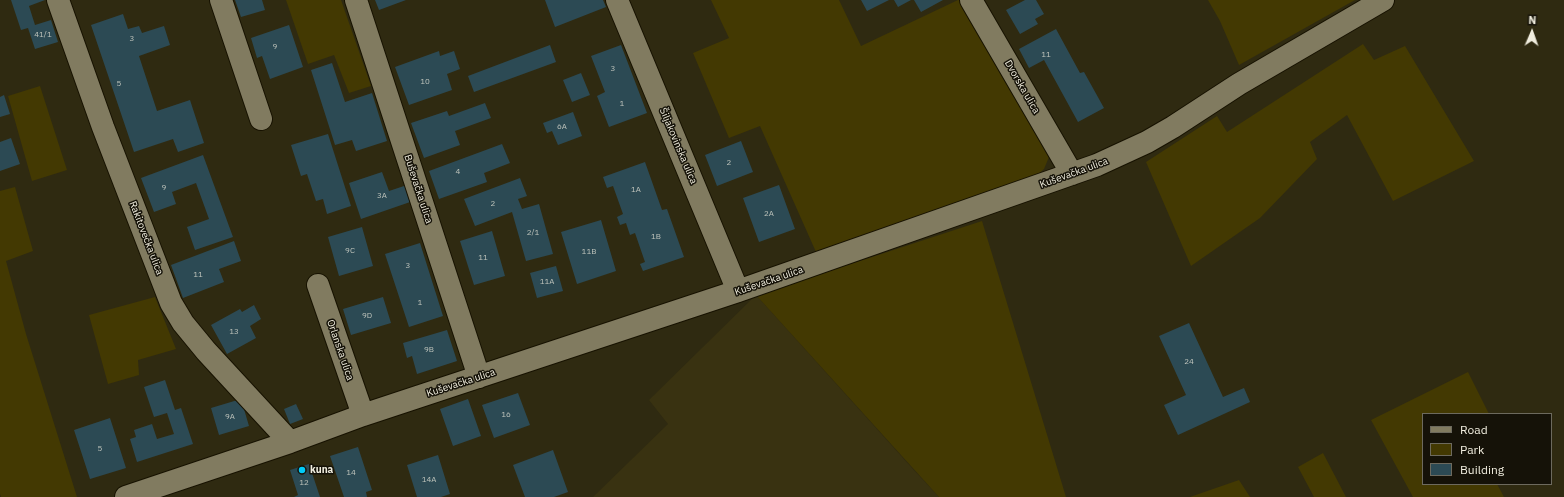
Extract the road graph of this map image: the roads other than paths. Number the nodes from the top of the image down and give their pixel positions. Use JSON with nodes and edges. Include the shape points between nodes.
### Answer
{"nodes":[{"id":1,"x":58,"y":0,"type":"edge"},
{"id":2,"x":221,"y":0,"type":"edge"},
{"id":3,"x":356,"y":0,"type":"edge"},
{"id":4,"x":617,"y":0,"type":"edge"},
{"id":5,"x":971,"y":0,"type":"edge"},
{"id":6,"x":1383,"y":0,"type":"edge"},
{"id":7,"x":261,"y":119,"type":"dead end"},
{"id":8,"x":1072,"y":174,"type":"junction"},
{"id":9,"x":318,"y":285,"type":"dead end"},
{"id":10,"x":738,"y":291,"type":"junction"},
{"id":11,"x":479,"y":377,"type":"junction"},
{"id":12,"x":363,"y":415,"type":"junction"},
{"id":13,"x":290,"y":442,"type":"junction"},
{"id":14,"x":126,"y":497,"type":"edge"}],
"edges":[{"from":1,"to":13,"type":"street","name":"Rakitovečka ulica","via":[[103,127],[171,303],[183,323],[206,351]]},
{"from":2,"to":7,"type":"street"},
{"from":3,"to":11,"type":"street","name":"Buševačka ulica"},
{"from":4,"to":10,"type":"street","name":"Šiljakovinska ulica"},
{"from":5,"to":8,"type":"street","name":"Dvorska ulica"},
{"from":6,"to":8,"type":"street","name":"Kuševačka ulica","via":[[1239,84],[1147,142],[1103,163]]},
{"from":8,"to":10,"type":"street","name":"Kuševačka ulica"},
{"from":9,"to":12,"type":"street","name":"Orlanska ulica"},
{"from":10,"to":11,"type":"street","name":"Kuševačka ulica"},
{"from":11,"to":12,"type":"street","name":"Kuševačka ulica"},
{"from":12,"to":13,"type":"street","name":"Kuševačka ulica"},
{"from":13,"to":14,"type":"street","name":"Kuševačka ulica"}]}
